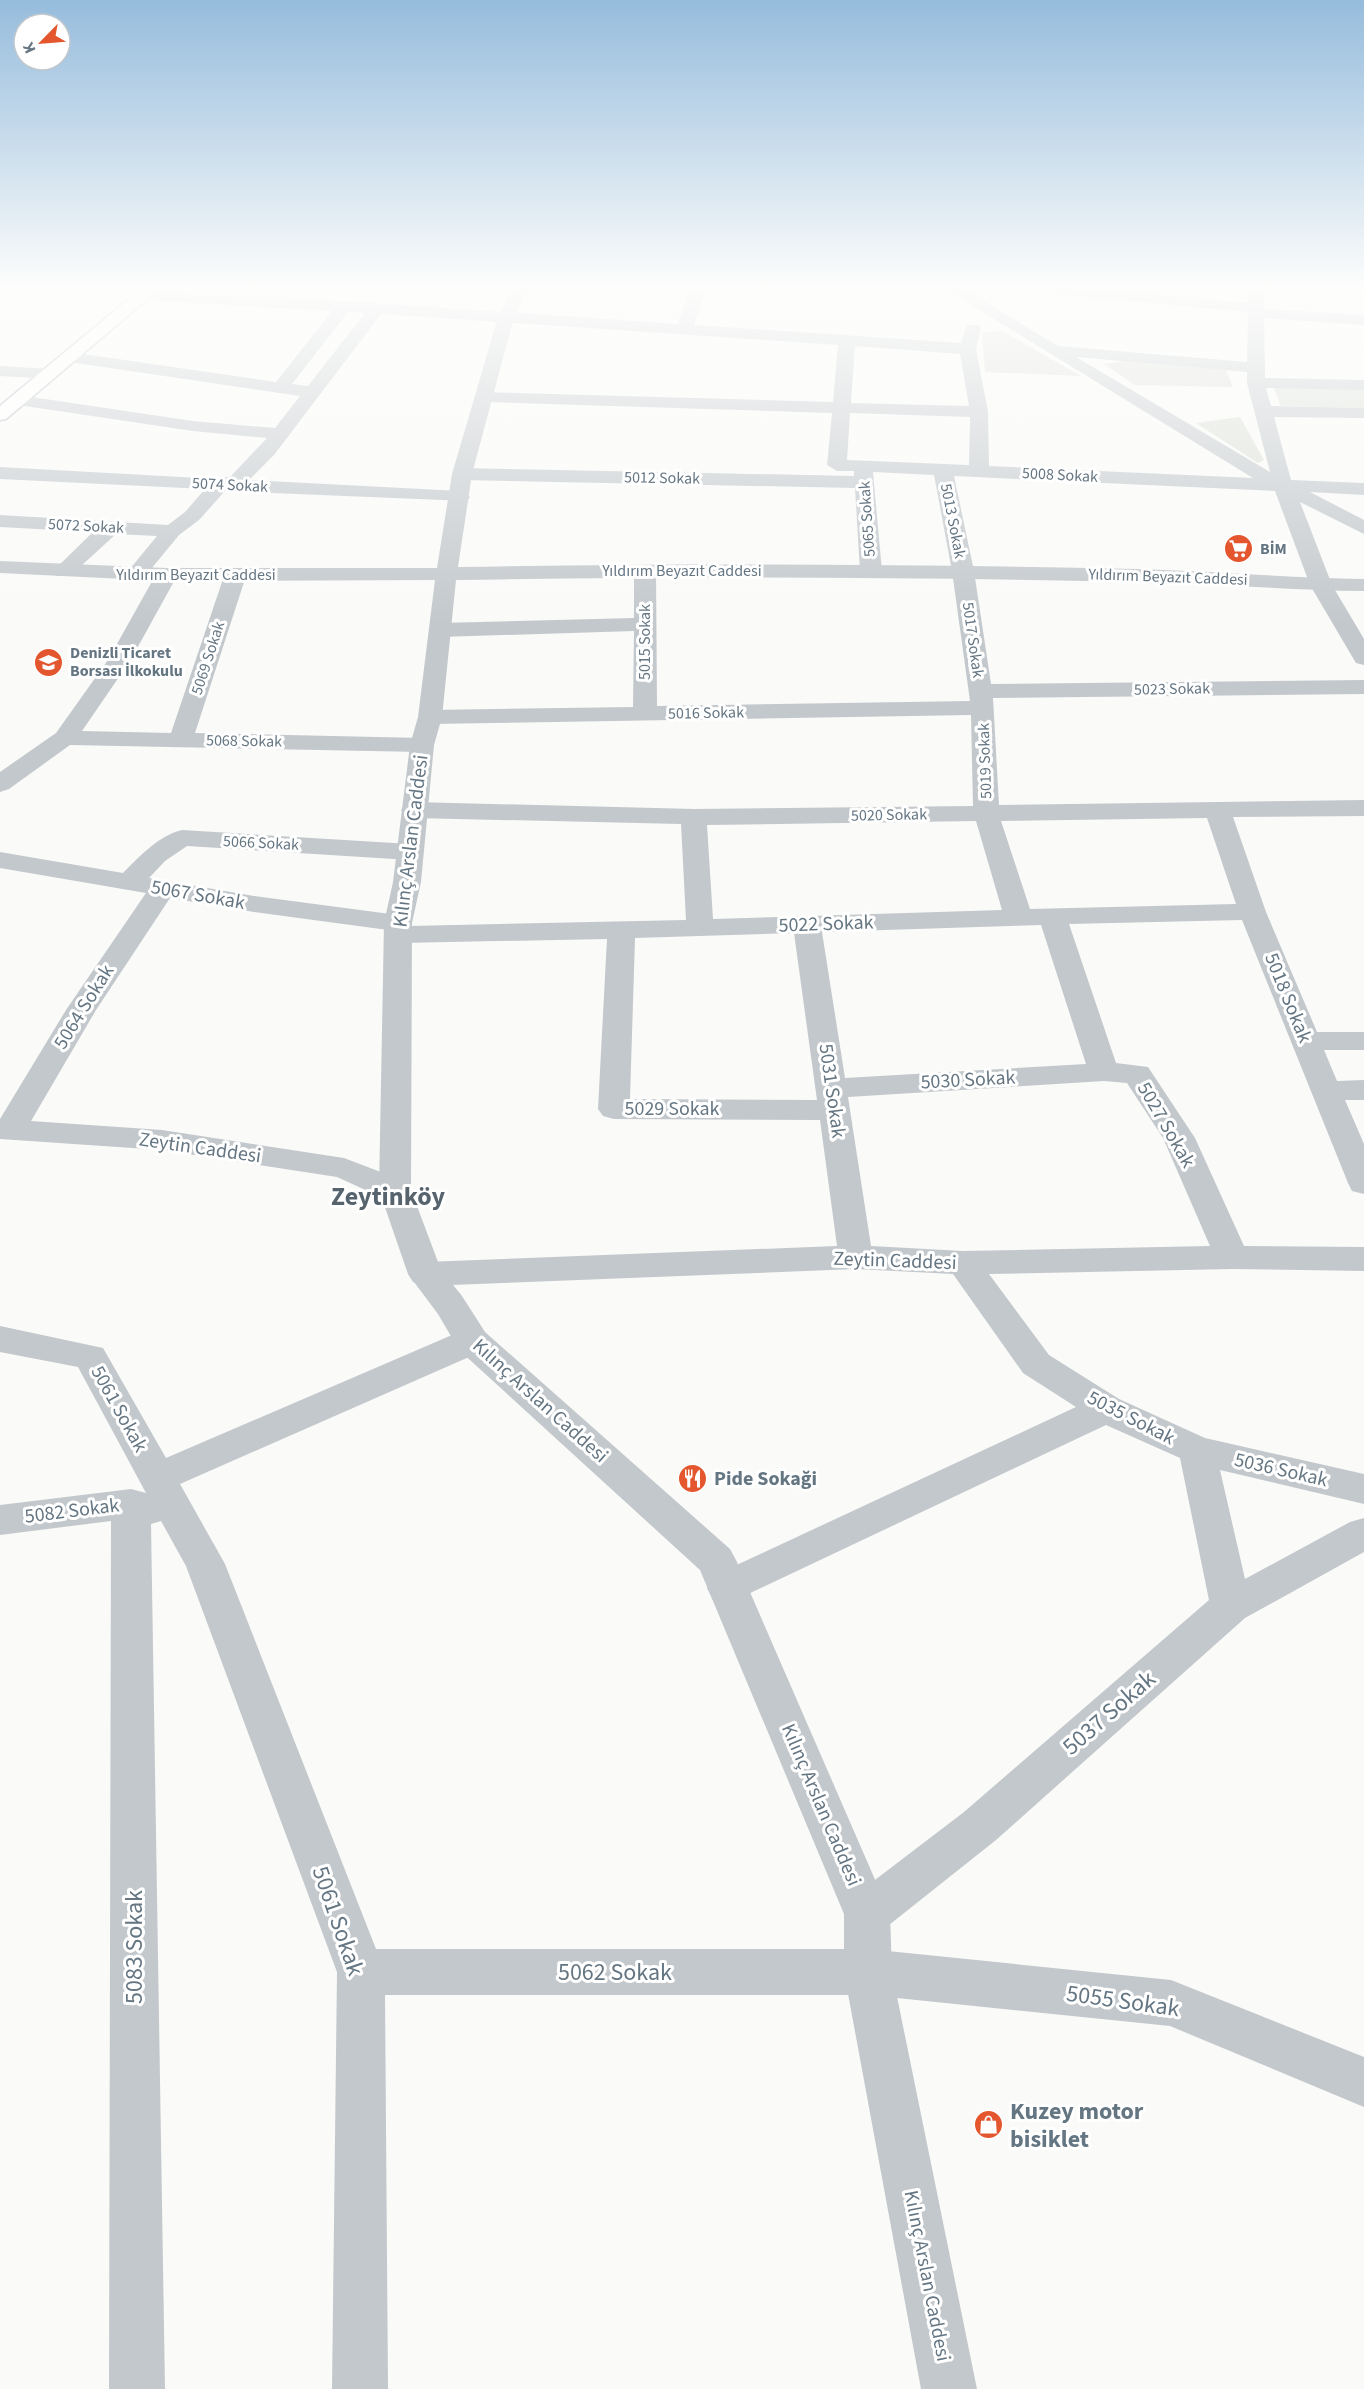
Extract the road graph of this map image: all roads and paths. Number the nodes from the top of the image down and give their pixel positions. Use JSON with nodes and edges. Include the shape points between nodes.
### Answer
{"nodes":[{"id":1,"x":18,"y":400,"type":"edge"},
{"id":2,"x":21,"y":400,"type":"edge"},
{"id":3,"x":306,"y":400,"type":"edge"},
{"id":4,"x":483,"y":400,"type":"edge"},
{"id":5,"x":609,"y":400,"type":"edge"},
{"id":6,"x":843,"y":400,"type":"edge"},
{"id":7,"x":977,"y":400,"type":"edge"},
{"id":8,"x":1135,"y":400,"type":"edge"},
{"id":9,"x":1261,"y":400,"type":"edge"},
{"id":10,"x":842,"y":407,"type":"junction"},
{"id":11,"x":1263,"y":411,"type":"junction"},
{"id":12,"x":979,"y":412,"type":"junction"},
{"id":13,"x":1364,"y":413,"type":"edge"},
{"id":14,"x":0,"y":415,"type":"edge"},
{"id":15,"x":280,"y":434,"type":"junction"},
{"id":16,"x":943,"y":471,"type":"junction"},
{"id":17,"x":979,"y":471,"type":"junction"},
{"id":18,"x":0,"y":473,"type":"edge"},
{"id":19,"x":863,"y":474,"type":"junction"},
{"id":20,"x":220,"y":484,"type":"junction"},
{"id":21,"x":1283,"y":485,"type":"junction"},
{"id":22,"x":461,"y":486,"type":"junction"},
{"id":23,"x":1364,"y":489,"type":"edge"},
{"id":24,"x":0,"y":521,"type":"edge"},
{"id":25,"x":110,"y":528,"type":"junction"},
{"id":26,"x":1364,"y":528,"type":"edge"},
{"id":27,"x":172,"y":531,"type":"junction"},
{"id":28,"x":0,"y":567,"type":"edge"},
{"id":29,"x":645,"y":571,"type":"junction"},
{"id":30,"x":871,"y":571,"type":"junction"},
{"id":31,"x":963,"y":571,"type":"junction"},
{"id":32,"x":63,"y":572,"type":"junction"},
{"id":33,"x":446,"y":573,"type":"junction"},
{"id":34,"x":135,"y":576,"type":"junction"},
{"id":35,"x":166,"y":576,"type":"junction"},
{"id":36,"x":235,"y":576,"type":"junction"},
{"id":37,"x":1321,"y":585,"type":"junction"},
{"id":38,"x":1364,"y":585,"type":"edge"},
{"id":39,"x":645,"y":624,"type":"junction"},
{"id":40,"x":440,"y":630,"type":"junction"},
{"id":41,"x":1364,"y":658,"type":"edge"},
{"id":42,"x":1364,"y":687,"type":"edge"},
{"id":43,"x":982,"y":699,"type":"junction"},
{"id":44,"x":645,"y":714,"type":"junction"},
{"id":45,"x":426,"y":731,"type":"junction"},
{"id":46,"x":65,"y":738,"type":"junction"},
{"id":47,"x":181,"y":740,"type":"junction"},
{"id":48,"x":0,"y":784,"type":"edge"},
{"id":49,"x":1364,"y":808,"type":"edge"},
{"id":50,"x":414,"y":810,"type":"junction"},
{"id":51,"x":1218,"y":811,"type":"junction"},
{"id":52,"x":986,"y":813,"type":"junction"},
{"id":53,"x":694,"y":817,"type":"junction"},
{"id":54,"x":410,"y":852,"type":"junction"},
{"id":55,"x":0,"y":860,"type":"edge"},
{"id":56,"x":130,"y":882,"type":"junction"},
{"id":57,"x":163,"y":888,"type":"junction"},
{"id":58,"x":1252,"y":912,"type":"junction"},
{"id":59,"x":1052,"y":915,"type":"junction"},
{"id":60,"x":1018,"y":916,"type":"junction"},
{"id":61,"x":807,"y":925,"type":"junction"},
{"id":62,"x":398,"y":929,"type":"junction"},
{"id":63,"x":700,"y":929,"type":"junction"},
{"id":64,"x":621,"y":933,"type":"junction"},
{"id":65,"x":1305,"y":1041,"type":"junction"},
{"id":66,"x":1364,"y":1041,"type":"edge"},
{"id":67,"x":1104,"y":1072,"type":"junction"},
{"id":68,"x":1364,"y":1090,"type":"edge"},
{"id":69,"x":1325,"y":1091,"type":"junction"},
{"id":70,"x":833,"y":1099,"type":"junction"},
{"id":71,"x":5,"y":1129,"type":"edge"},
{"id":72,"x":1364,"y":1183,"type":"edge"},
{"id":73,"x":395,"y":1190,"type":"junction"},
{"id":74,"x":856,"y":1257,"type":"junction"},
{"id":75,"x":1232,"y":1257,"type":"junction"},
{"id":76,"x":1364,"y":1259,"type":"edge"},
{"id":77,"x":963,"y":1263,"type":"junction"},
{"id":78,"x":425,"y":1274,"type":"junction"},
{"id":79,"x":0,"y":1339,"type":"edge"},
{"id":80,"x":472,"y":1341,"type":"junction"},
{"id":81,"x":1106,"y":1409,"type":"junction"},
{"id":82,"x":1197,"y":1450,"type":"junction"},
{"id":83,"x":1364,"y":1489,"type":"edge"},
{"id":84,"x":156,"y":1499,"type":"junction"},
{"id":85,"x":0,"y":1520,"type":"edge"},
{"id":86,"x":1364,"y":1533,"type":"edge"},
{"id":87,"x":728,"y":1588,"type":"junction"},
{"id":88,"x":1231,"y":1606,"type":"junction"},
{"id":89,"x":867,"y":1914,"type":"junction"},
{"id":90,"x":361,"y":1972,"type":"junction"},
{"id":91,"x":868,"y":1972,"type":"junction"},
{"id":92,"x":1364,"y":2082,"type":"edge"},
{"id":93,"x":137,"y":2389,"type":"edge"},
{"id":94,"x":360,"y":2389,"type":"edge"},
{"id":95,"x":949,"y":2389,"type":"edge"}],
"edges":[{"from":1,"to":14,"type":"main road"},
{"from":2,"to":15,"type":"street","via":[[193,426]]},
{"from":3,"to":15,"type":"street"},
{"from":4,"to":22,"type":"street","name":"Kılınç Arslan Caddesi"},
{"from":5,"to":10,"type":"street"},
{"from":6,"to":10,"type":"street"},
{"from":7,"to":12,"type":"street"},
{"from":8,"to":21,"type":"street","via":[[1242,465]]},
{"from":9,"to":11,"type":"street"},
{"from":10,"to":12,"type":"street"},
{"from":10,"to":19,"type":"street","name":"5008 Sokak","via":[[837,465]]},
{"from":11,"to":13,"type":"street"},
{"from":11,"to":21,"type":"street"},
{"from":12,"to":17,"type":"street"},
{"from":15,"to":20,"type":"street","via":[[238,480]]},
{"from":16,"to":17,"type":"street","name":"5008 Sokak"},
{"from":16,"to":19,"type":"street","name":"5008 Sokak"},
{"from":16,"to":31,"type":"street","name":"5013 Sokak"},
{"from":17,"to":21,"type":"street","name":"5008 Sokak"},
{"from":18,"to":20,"type":"street","name":"5074 Sokak"},
{"from":19,"to":22,"type":"street","name":"5012 Sokak"},
{"from":19,"to":30,"type":"street","name":"5065 Sokak"},
{"from":20,"to":22,"type":"street","name":"5074 Sokak"},
{"from":20,"to":27,"type":"street","via":[[192,516]]},
{"from":21,"to":23,"type":"street","name":"5008 Sokak"},
{"from":21,"to":26,"type":"street"},
{"from":21,"to":37,"type":"street"},
{"from":22,"to":33,"type":"street","name":"Kılınç Arslan Caddesi"},
{"from":24,"to":25,"type":"street","name":"5072 Sokak"},
{"from":25,"to":27,"type":"street","name":"5072 Sokak"},
{"from":25,"to":32,"type":"street"},
{"from":27,"to":34,"type":"street"},
{"from":28,"to":32,"type":"street","name":"Yıldırım Beyazıt Caddesi"},
{"from":29,"to":30,"type":"street","name":"Yıldırım Beyazıt Caddesi"},
{"from":29,"to":33,"type":"street","name":"Yıldırım Beyazıt Caddesi"},
{"from":29,"to":39,"type":"street","name":"5015 Sokak"},
{"from":30,"to":31,"type":"street","name":"Yıldırım Beyazıt Caddesi"},
{"from":31,"to":37,"type":"street","name":"Yıldırım Beyazıt Caddesi","via":[[1239,578]]},
{"from":31,"to":43,"type":"street","name":"5017 Sokak"},
{"from":32,"to":34,"type":"street","name":"Yıldırım Beyazıt Caddesi"},
{"from":33,"to":36,"type":"street","name":"Yıldırım Beyazıt Caddesi"},
{"from":33,"to":40,"type":"street","name":"Kılınç Arslan Caddesi"},
{"from":34,"to":35,"type":"street","name":"Yıldırım Beyazıt Caddesi"},
{"from":35,"to":36,"type":"street","name":"Yıldırım Beyazıt Caddesi"},
{"from":35,"to":46,"type":"street","via":[[119,661]]},
{"from":36,"to":47,"type":"street","name":"5069 Sokak"},
{"from":37,"to":38,"type":"street","name":"Yıldırım Beyazıt Caddesi"},
{"from":37,"to":41,"type":"street"},
{"from":39,"to":40,"type":"street"},
{"from":39,"to":44,"type":"street","name":"5015 Sokak"},
{"from":40,"to":45,"type":"street","name":"Kılınç Arslan Caddesi"},
{"from":42,"to":43,"type":"street","name":"5023 Sokak"},
{"from":43,"to":44,"type":"street","name":"5016 Sokak"},
{"from":43,"to":52,"type":"street","name":"5019 Sokak"},
{"from":44,"to":45,"type":"street","name":"5016 Sokak"},
{"from":45,"to":47,"type":"street","name":"5068 Sokak"},
{"from":45,"to":50,"type":"street","name":"Kılınç Arslan Caddesi"},
{"from":46,"to":47,"type":"street","name":"5068 Sokak"},
{"from":46,"to":48,"type":"street"},
{"from":49,"to":51,"type":"street","name":"5020 Sokak"},
{"from":50,"to":53,"type":"street","name":"5020 Sokak"},
{"from":50,"to":54,"type":"street","name":"Kılınç Arslan Caddesi"},
{"from":51,"to":52,"type":"street","name":"5020 Sokak"},
{"from":51,"to":58,"type":"street","name":"5018 Sokak"},
{"from":52,"to":53,"type":"street","name":"5020 Sokak"},
{"from":52,"to":60,"type":"street","name":"5019 Sokak"},
{"from":53,"to":63,"type":"street"},
{"from":54,"to":56,"type":"street","name":"5066 Sokak","via":[[182,838],[156,855]]},
{"from":54,"to":62,"type":"street","name":"Kılınç Arslan Caddesi"},
{"from":55,"to":56,"type":"street","name":"5067 Sokak"},
{"from":56,"to":57,"type":"street","name":"5067 Sokak"},
{"from":57,"to":62,"type":"street","name":"5067 Sokak"},
{"from":57,"to":71,"type":"street","name":"5064 Sokak"},
{"from":58,"to":59,"type":"street","name":"5022 Sokak"},
{"from":58,"to":65,"type":"street","name":"5018 Sokak"},
{"from":59,"to":60,"type":"street","name":"5022 Sokak"},
{"from":59,"to":67,"type":"street"},
{"from":60,"to":61,"type":"street","name":"5022 Sokak"},
{"from":61,"to":63,"type":"street","name":"5022 Sokak"},
{"from":61,"to":70,"type":"street","name":"5031 Sokak"},
{"from":62,"to":64,"type":"street","name":"5022 Sokak"},
{"from":62,"to":73,"type":"street","name":"Kılınç Arslan Caddesi"},
{"from":63,"to":64,"type":"street","name":"5022 Sokak"},
{"from":64,"to":70,"type":"street","name":"5029 Sokak","via":[[614,1108]]},
{"from":65,"to":66,"type":"street"},
{"from":65,"to":69,"type":"street","name":"5018 Sokak"},
{"from":67,"to":70,"type":"street","name":"5030 Sokak"},
{"from":67,"to":75,"type":"street","name":"5027 Sokak","via":[[1137,1074],[1179,1138]]},
{"from":68,"to":69,"type":"street"},
{"from":69,"to":72,"type":"street","name":"5018 Sokak"},
{"from":70,"to":74,"type":"street","name":"5031 Sokak"},
{"from":71,"to":73,"type":"street","name":"Zeytin Caddesi","via":[[162,1140],[344,1168]]},
{"from":73,"to":78,"type":"street","name":"Kılınç Arslan Caddesi"},
{"from":74,"to":77,"type":"street","name":"Zeytin Caddesi"},
{"from":74,"to":78,"type":"street","name":"Zeytin Caddesi"},
{"from":75,"to":76,"type":"street","name":"Zeytin Caddesi"},
{"from":75,"to":77,"type":"street","name":"Zeytin Caddesi"},
{"from":77,"to":81,"type":"street","name":"5035 Sokak","via":[[1036,1364]]},
{"from":78,"to":80,"type":"street","name":"Kılınç Arslan Caddesi"},
{"from":79,"to":84,"type":"street","name":"5061 Sokak","via":[[90,1357]]},
{"from":80,"to":84,"type":"street","name":"5082 Sokak"},
{"from":80,"to":87,"type":"street","name":"Kılınç Arslan Caddesi","via":[[716,1560]]},
{"from":81,"to":82,"type":"street","name":"5035 Sokak"},
{"from":81,"to":87,"type":"street"},
{"from":82,"to":83,"type":"street","name":"5036 Sokak"},
{"from":82,"to":88,"type":"street","name":"5035 Sokak"},
{"from":84,"to":85,"type":"street","name":"5082 Sokak"},
{"from":84,"to":90,"type":"street","name":"5061 Sokak","via":[[205,1564]]},
{"from":84,"to":93,"type":"street","name":"5083 Sokak"},
{"from":86,"to":88,"type":"street","name":"5037 Sokak"},
{"from":87,"to":89,"type":"street","name":"Kılınç Arslan Caddesi"},
{"from":88,"to":89,"type":"street","name":"5037 Sokak","via":[[980,1826]]},
{"from":89,"to":91,"type":"street","name":"Kılınç Arslan Caddesi"},
{"from":90,"to":91,"type":"street","name":"5062 Sokak"},
{"from":90,"to":94,"type":"street","name":"5061 Sokak"},
{"from":91,"to":92,"type":"street","name":"5055 Sokak","via":[[1171,2003]]},
{"from":91,"to":95,"type":"street","name":"Kılınç Arslan Caddesi"}]}
